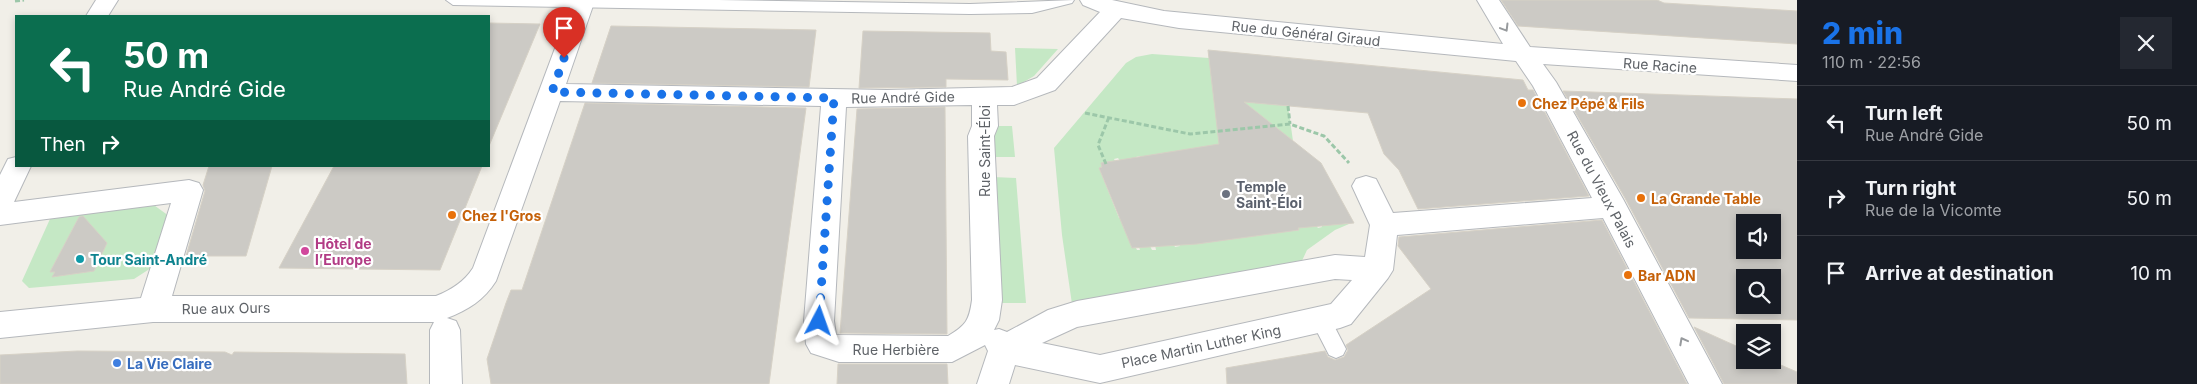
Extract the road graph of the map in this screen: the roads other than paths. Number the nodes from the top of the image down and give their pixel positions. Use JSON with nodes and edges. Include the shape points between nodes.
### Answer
{"nodes":[{"id":1,"x":106,"y":0,"type":"edge"},
{"id":2,"x":453,"y":0,"type":"edge"},
{"id":3,"x":1067,"y":0,"type":"edge"},
{"id":4,"x":1092,"y":0,"type":"edge"},
{"id":5,"x":1488,"y":0,"type":"edge"},
{"id":6,"x":584,"y":2,"type":"edge"},
{"id":7,"x":1115,"y":10,"type":"junction"},
{"id":8,"x":98,"y":15,"type":"edge"},
{"id":9,"x":1524,"y":55,"type":"junction"},
{"id":10,"x":1797,"y":73,"type":"edge"},
{"id":11,"x":552,"y":92,"type":"junction"},
{"id":12,"x":984,"y":96,"type":"junction"},
{"id":13,"x":834,"y":98,"type":"junction"},
{"id":14,"x":17,"y":167,"type":"edge"},
{"id":15,"x":1366,"y":186,"type":"road end"},
{"id":16,"x":0,"y":201,"type":"edge"},
{"id":17,"x":1613,"y":208,"type":"junction"},
{"id":18,"x":0,"y":214,"type":"edge"},
{"id":19,"x":1384,"y":225,"type":"junction"},
{"id":20,"x":1378,"y":270,"type":"junction"},
{"id":21,"x":153,"y":309,"type":"junction"},
{"id":22,"x":448,"y":317,"type":"junction"},
{"id":23,"x":1321,"y":320,"type":"junction"},
{"id":24,"x":0,"y":326,"type":"edge"},
{"id":25,"x":979,"y":329,"type":"junction"},
{"id":26,"x":1004,"y":349,"type":"junction"},
{"id":27,"x":1336,"y":349,"type":"dead end"},
{"id":28,"x":446,"y":384,"type":"edge"},
{"id":29,"x":993,"y":384,"type":"edge"},
{"id":30,"x":1706,"y":384,"type":"edge"}],
"edges":[{"from":1,"to":8,"type":"street"},
{"from":2,"to":6,"type":"lane"},
{"from":3,"to":6,"type":"lane","via":[[1032,8],[970,9]]},
{"from":4,"to":7,"type":"street","name":"Rue du Général Giraud"},
{"from":5,"to":9,"type":"street","name":"Rue du Vieux Palais","one_way":true},
{"from":6,"to":11,"type":"street"},
{"from":7,"to":9,"type":"street","name":"Rue du Général Giraud","via":[[1149,17]]},
{"from":7,"to":12,"type":"street","name":"Rue Saint-Éloi","via":[[1046,84],[1014,96]]},
{"from":9,"to":10,"type":"street","name":"Rue Racine"},
{"from":9,"to":17,"type":"street","name":"Rue du Vieux Palais","via":[[1544,82]]},
{"from":11,"to":13,"type":"street","name":"Rue André Gide"},
{"from":11,"to":22,"type":"street","via":[[486,273]]},
{"from":12,"to":13,"type":"street","name":"Rue André Gide"},
{"from":12,"to":25,"type":"street","name":"Rue Saint-Éloi","via":[[985,126],[981,136],[988,300]]},
{"from":13,"to":25,"type":"street","name":"Rue Herbière","via":[[819,321],[822,344],[839,349],[952,350]]},
{"from":14,"to":16,"type":"street"},
{"from":15,"to":19,"type":"street"},
{"from":17,"to":19,"type":"street"},
{"from":30,"to":17,"type":"street","name":"Rue du Vieux Palais","one_way":true},
{"from":18,"to":21,"type":"street","via":[[189,190]]},
{"from":19,"to":20,"type":"street"},
{"from":20,"to":23,"type":"street","name":"Place Martin Luther King","via":[[1340,315]]},
{"from":20,"to":26,"type":"street","via":[[1335,267],[1077,314],[1059,319]]},
{"from":21,"to":22,"type":"street","name":"Rue aux Ours","via":[[436,309]]},
{"from":21,"to":24,"type":"street","name":"Rue aux Ours"},
{"from":22,"to":28,"type":"street"},
{"from":23,"to":26,"type":"street","name":"Place Martin Luther King","via":[[1100,369]]},
{"from":23,"to":27,"type":"lane"},
{"from":25,"to":26,"type":"street"},
{"from":26,"to":29,"type":"street"}]}
